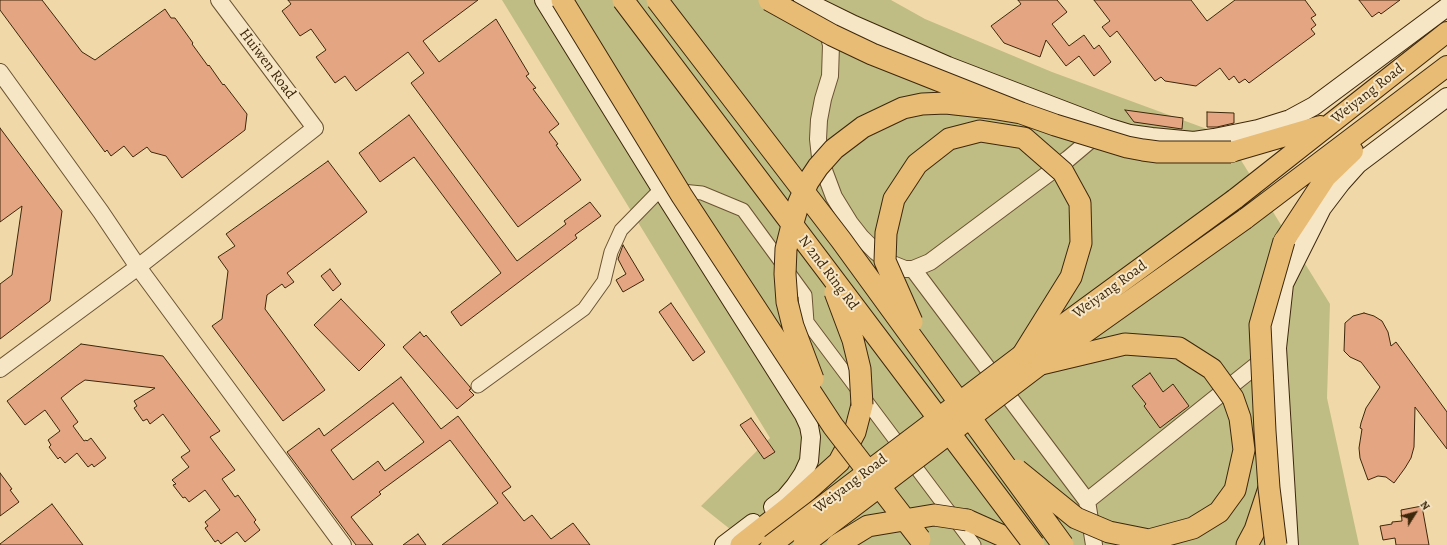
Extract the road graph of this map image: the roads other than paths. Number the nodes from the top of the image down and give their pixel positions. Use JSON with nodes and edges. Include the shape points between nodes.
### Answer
{"nodes":[{"id":1,"x":219,"y":0,"type":"edge"},
{"id":2,"x":544,"y":0,"type":"edge"},
{"id":3,"x":562,"y":0,"type":"edge"},
{"id":4,"x":623,"y":0,"type":"edge"},
{"id":5,"x":656,"y":0,"type":"edge"},
{"id":6,"x":769,"y":0,"type":"edge"},
{"id":7,"x":804,"y":0,"type":"edge"},
{"id":8,"x":1447,"y":7,"type":"edge"},
{"id":9,"x":822,"y":10,"type":"junction"},
{"id":10,"x":1447,"y":32,"type":"edge"},
{"id":11,"x":1447,"y":66,"type":"edge"},
{"id":12,"x":0,"y":72,"type":"edge"},
{"id":13,"x":1423,"y":84,"type":"junction"},
{"id":14,"x":1447,"y":96,"type":"edge"},
{"id":15,"x":1021,"y":114,"type":"junction"},
{"id":16,"x":1330,"y":124,"type":"junction"},
{"id":17,"x":1107,"y":127,"type":"junction"},
{"id":18,"x":1231,"y":152,"type":"joint"},
{"id":19,"x":661,"y":190,"type":"junction"},
{"id":20,"x":1284,"y":241,"type":"joint"},
{"id":21,"x":138,"y":267,"type":"junction"},
{"id":22,"x":913,"y":269,"type":"junction"},
{"id":23,"x":828,"y":273,"type":"junction"},
{"id":24,"x":1278,"y":348,"type":"junction"},
{"id":25,"x":1024,"y":354,"type":"junction"},
{"id":26,"x":926,"y":355,"type":"junction"},
{"id":27,"x":1041,"y":364,"type":"junction"},
{"id":28,"x":0,"y":369,"type":"edge"},
{"id":29,"x":478,"y":386,"type":"dead end"},
{"id":30,"x":833,"y":426,"type":"junction"},
{"id":31,"x":994,"y":451,"type":"junction"},
{"id":32,"x":1269,"y":488,"type":"junction"},
{"id":33,"x":1087,"y":501,"type":"junction"},
{"id":34,"x":924,"y":543,"type":"edge"},
{"id":35,"x":343,"y":545,"type":"edge"},
{"id":36,"x":724,"y":545,"type":"edge"},
{"id":37,"x":741,"y":545,"type":"edge"},
{"id":38,"x":771,"y":545,"type":"edge"},
{"id":39,"x":803,"y":545,"type":"edge"},
{"id":40,"x":837,"y":545,"type":"edge"},
{"id":41,"x":974,"y":545,"type":"edge"},
{"id":42,"x":1016,"y":545,"type":"edge"},
{"id":43,"x":1034,"y":545,"type":"edge"},
{"id":44,"x":1063,"y":545,"type":"edge"},
{"id":45,"x":1094,"y":545,"type":"edge"},
{"id":46,"x":1246,"y":545,"type":"edge"},
{"id":47,"x":1276,"y":545,"type":"edge"},
{"id":48,"x":1289,"y":545,"type":"edge"}],
"edges":[{"from":1,"to":21,"type":"street","name":"Huiwen Road","via":[[315,128]]},
{"from":2,"to":19,"type":"main road"},
{"from":3,"to":30,"type":"highway","bridge":true,"via":[[682,196]]},
{"from":4,"to":23,"type":"highway","name":"N 2nd Ring Rd","bridge":true},
{"from":5,"to":26,"type":"highway","name":"N 2nd Ring Rd","bridge":true},
{"from":6,"to":15,"type":"highway","bridge":true,"via":[[872,54]]},
{"from":7,"to":9,"type":"main road"},
{"from":8,"to":17,"type":"main road","via":[[1314,106],[1290,119],[1258,129],[1194,141],[1152,138]]},
{"from":9,"to":17,"type":"main road","via":[[948,66]]},
{"from":9,"to":22,"type":"street","via":[[831,45],[830,76],[820,113],[818,139],[825,173],[834,197],[861,237],[890,263],[904,269]]},
{"from":10,"to":16,"type":"main road","name":"Weiyang Road"},
{"from":11,"to":13,"type":"main road","name":"Weiyang Road"},
{"from":12,"to":21,"type":"street"},
{"from":13,"to":20,"type":"main road","via":[[1326,177]]},
{"from":13,"to":27,"type":"main road","name":"Weiyang Road","bridge":true,"via":[[1245,218]]},
{"from":14,"to":24,"type":"main road","via":[[1358,164],[1322,208],[1284,284]]},
{"from":15,"to":18,"type":"highway","bridge":true,"via":[[1127,147],[1158,152]]},
{"from":15,"to":30,"type":"highway","bridge":true,"via":[[946,103],[903,108],[863,127],[848,138],[822,162],[808,182],[799,202],[786,249],[787,302],[805,360]]},
{"from":16,"to":18,"type":"main road"},
{"from":16,"to":25,"type":"main road","name":"Weiyang Road","bridge":true,"via":[[1235,199]]},
{"from":17,"to":22,"type":"street","via":[[930,262]]},
{"from":19,"to":29,"type":"street","via":[[621,230],[611,252],[604,281],[584,309]]},
{"from":19,"to":36,"type":"main road","via":[[804,415],[811,437],[809,461],[795,486],[785,498]]},
{"from":19,"to":41,"type":"street","via":[[702,193],[742,210],[805,295],[807,322]]},
{"from":20,"to":32,"type":"highway","bridge":true,"via":[[1260,325]]},
{"from":21,"to":28,"type":"street"},
{"from":21,"to":35,"type":"street"},
{"from":22,"to":33,"type":"street"},
{"from":23,"to":37,"type":"highway","bridge":true,"via":[[853,340],[860,369],[862,405],[855,432],[839,462],[788,508]]},
{"from":23,"to":43,"type":"highway","name":"N 2nd Ring Rd","bridge":true},
{"from":24,"to":33,"type":"street"},
{"from":24,"to":48,"type":"main road"},
{"from":25,"to":26,"type":"highway","bridge":true,"via":[[1071,277],[1081,243],[1080,203],[1063,172],[1024,138],[980,131],[949,138],[917,164],[894,199],[886,234],[885,261]]},
{"from":25,"to":38,"type":"main road","name":"Weiyang Road","bridge":true},
{"from":26,"to":31,"type":"highway","name":"N 2nd Ring Rd","bridge":true},
{"from":27,"to":31,"type":"highway","bridge":true,"via":[[1125,344],[1179,348],[1212,369],[1233,398],[1240,418],[1244,450],[1234,490],[1219,512],[1193,528],[1149,540],[1109,532],[1076,518]]},
{"from":27,"to":39,"type":"main road","name":"Weiyang Road","bridge":true},
{"from":30,"to":34,"type":"highway","bridge":true},
{"from":31,"to":44,"type":"highway","name":"N 2nd Ring Rd","bridge":true},
{"from":32,"to":46,"type":"highway","via":[[1255,530]]},
{"from":32,"to":47,"type":"highway","bridge":true},
{"from":33,"to":45,"type":"street"},
{"from":40,"to":42,"type":"highway","bridge":true,"via":[[868,526],[934,515],[967,520]]}]}
